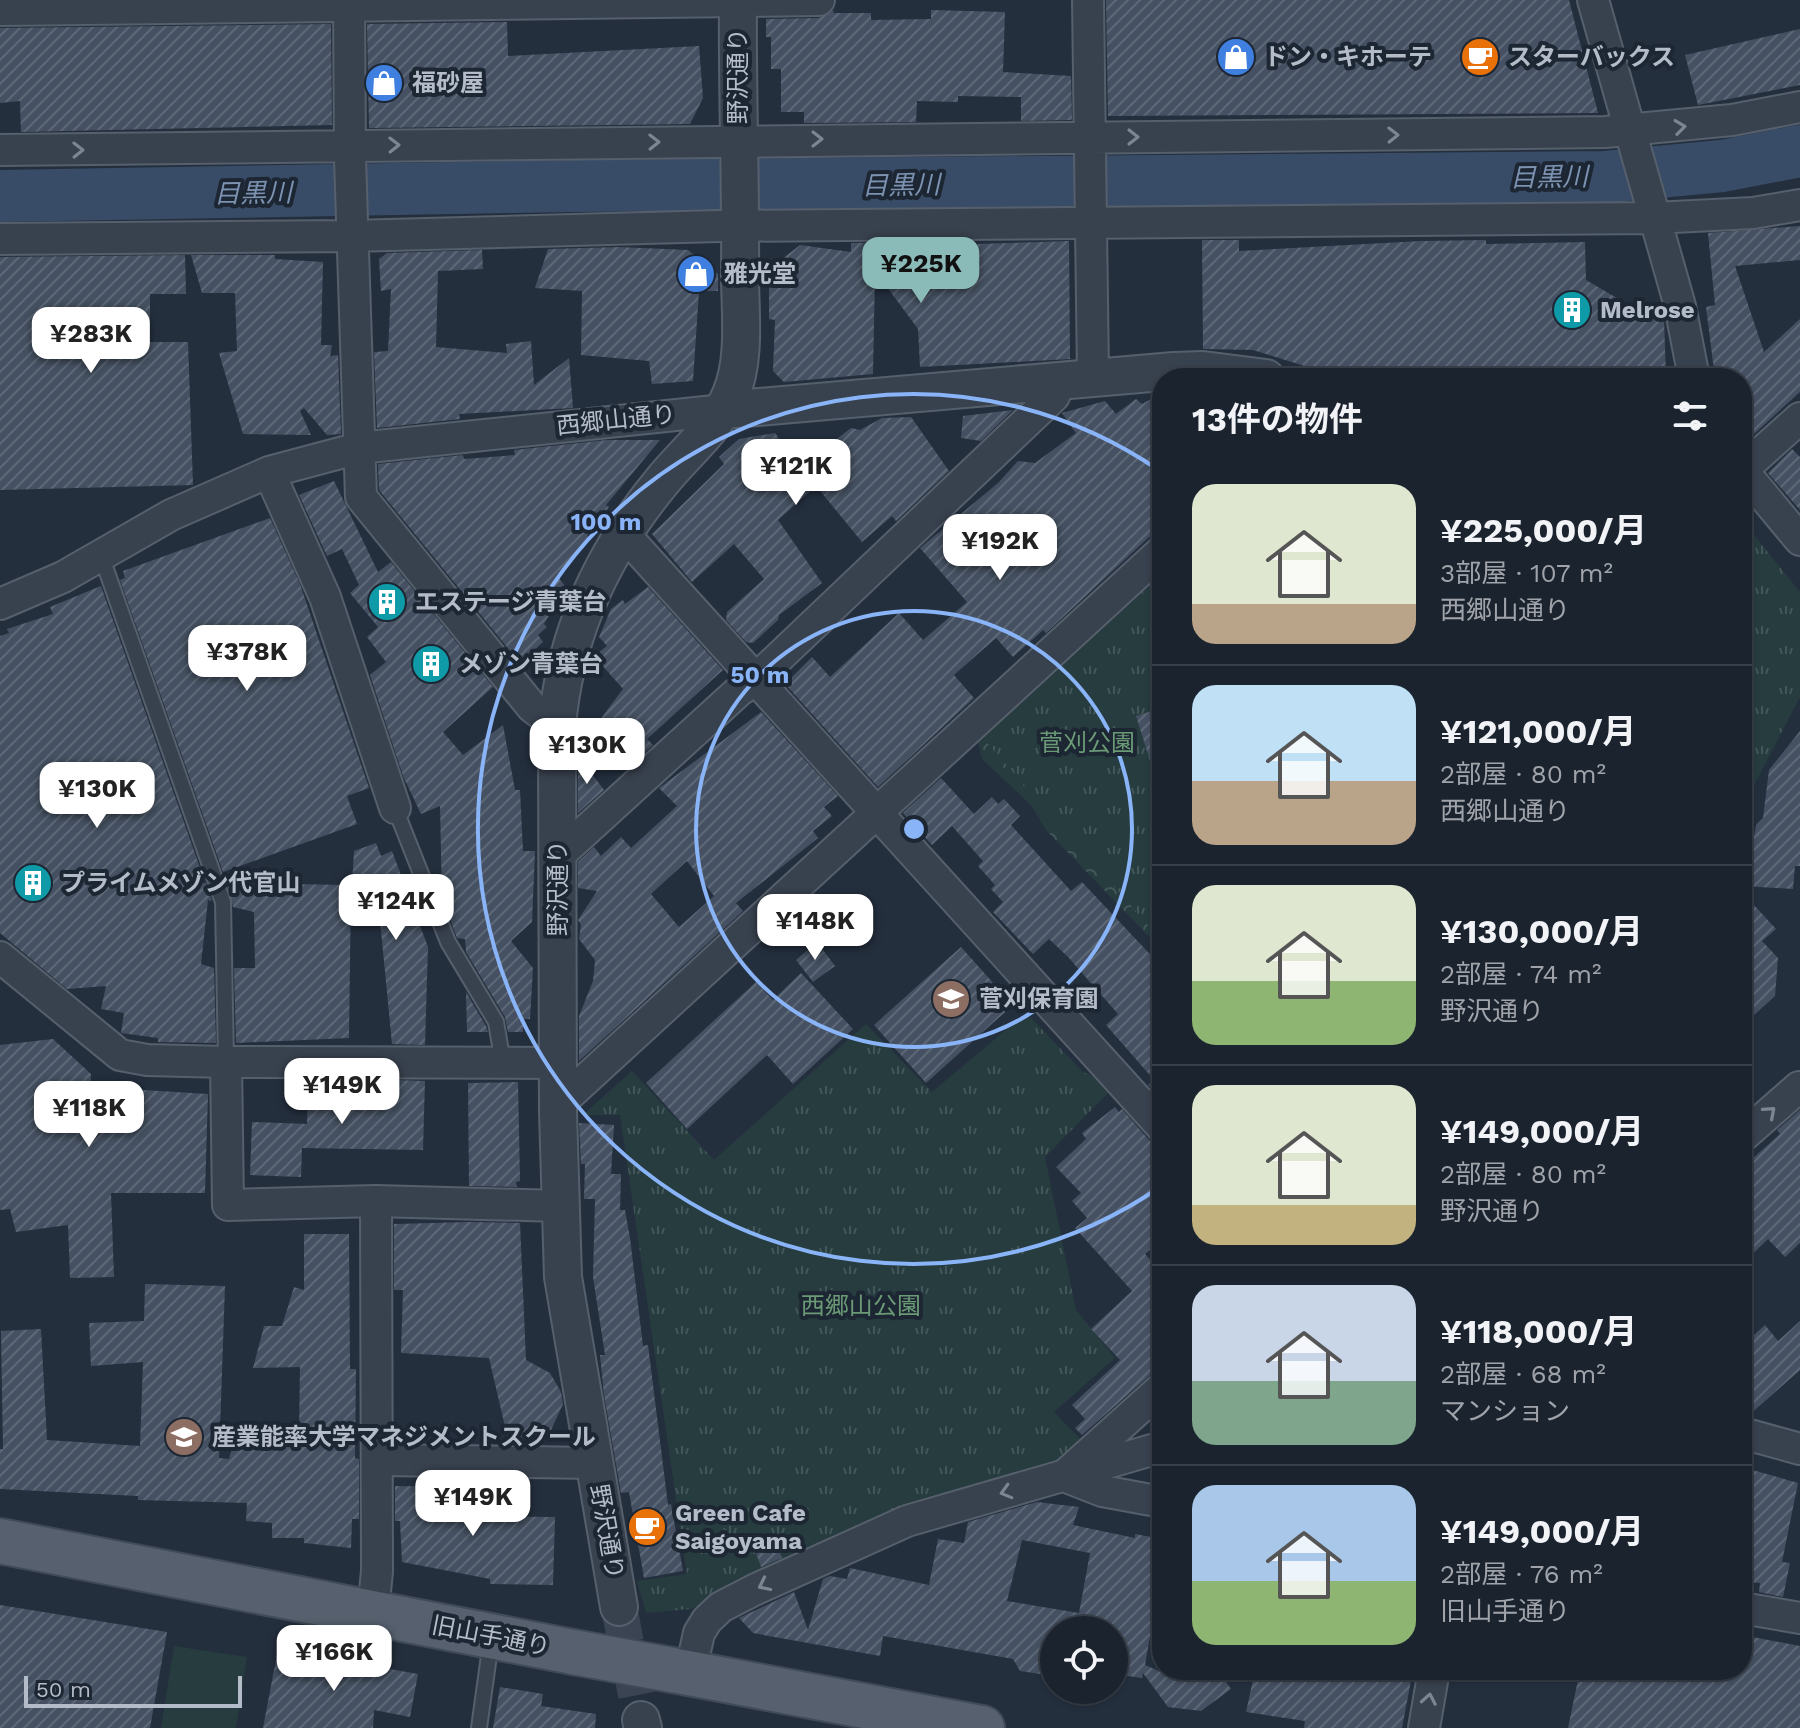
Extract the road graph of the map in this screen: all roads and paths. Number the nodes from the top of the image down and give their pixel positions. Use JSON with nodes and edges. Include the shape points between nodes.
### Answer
{"nodes":[{"id":1,"x":738,"y":0,"type":"edge"},
{"id":2,"x":819,"y":0,"type":"edge"},
{"id":3,"x":1088,"y":0,"type":"edge"},
{"id":4,"x":1593,"y":0,"type":"edge"},
{"id":5,"x":349,"y":3,"type":"edge"},
{"id":6,"x":0,"y":10,"type":"edge"},
{"id":7,"x":1800,"y":107,"type":"edge"},
{"id":8,"x":1630,"y":136,"type":"junction"},
{"id":9,"x":1088,"y":143,"type":"junction"},
{"id":10,"x":738,"y":146,"type":"junction"},
{"id":11,"x":0,"y":150,"type":"edge"},
{"id":12,"x":350,"y":152,"type":"junction"},
{"id":13,"x":1800,"y":205,"type":"edge"},
{"id":14,"x":1652,"y":212,"type":"junction"},
{"id":15,"x":1089,"y":218,"type":"junction"},
{"id":16,"x":740,"y":221,"type":"junction"},
{"id":17,"x":352,"y":230,"type":"junction"},
{"id":18,"x":2,"y":239,"type":"edge"},
{"id":19,"x":1692,"y":368,"type":"edge"},
{"id":20,"x":1152,"y":373,"type":"edge"},
{"id":21,"x":1077,"y":377,"type":"junction"},
{"id":22,"x":724,"y":410,"type":"junction"},
{"id":23,"x":1800,"y":418,"type":"edge"},
{"id":24,"x":359,"y":448,"type":"junction"},
{"id":25,"x":1752,"y":461,"type":"edge"},
{"id":26,"x":269,"y":472,"type":"junction"},
{"id":27,"x":1752,"y":482,"type":"edge"},
{"id":28,"x":623,"y":533,"type":"junction"},
{"id":29,"x":1800,"y":540,"type":"edge"},
{"id":30,"x":101,"y":555,"type":"junction"},
{"id":31,"x":1152,"y":560,"type":"edge"},
{"id":32,"x":0,"y":604,"type":"edge"},
{"id":33,"x":755,"y":680,"type":"junction"},
{"id":34,"x":557,"y":726,"type":"junction"},
{"id":35,"x":395,"y":808,"type":"joint"},
{"id":36,"x":875,"y":812,"type":"junction"},
{"id":37,"x":558,"y":856,"type":"junction"},
{"id":38,"x":0,"y":957,"type":"edge"},
{"id":39,"x":226,"y":1062,"type":"junction"},
{"id":40,"x":559,"y":1063,"type":"junction"},
{"id":41,"x":504,"y":1064,"type":"junction"},
{"id":42,"x":1800,"y":1074,"type":"edge"},
{"id":43,"x":1800,"y":1088,"type":"edge"},
{"id":44,"x":559,"y":1104,"type":"junction"},
{"id":45,"x":1152,"y":1116,"type":"edge"},
{"id":46,"x":1752,"y":1129,"type":"edge"},
{"id":47,"x":376,"y":1201,"type":"junction"},
{"id":48,"x":560,"y":1206,"type":"junction"},
{"id":49,"x":1152,"y":1397,"type":"edge"},
{"id":50,"x":1752,"y":1436,"type":"edge"},
{"id":51,"x":1791,"y":1446,"type":"edge"},
{"id":52,"x":1152,"y":1450,"type":"edge"},
{"id":53,"x":377,"y":1460,"type":"junction"},
{"id":54,"x":595,"y":1463,"type":"junction"},
{"id":55,"x":1064,"y":1476,"type":"junction"},
{"id":56,"x":1152,"y":1500,"type":"edge"},
{"id":57,"x":0,"y":1541,"type":"edge"},
{"id":58,"x":619,"y":1607,"type":"tunnel mouth"},
{"id":59,"x":1752,"y":1610,"type":"edge"},
{"id":60,"x":373,"y":1612,"type":"junction"},
{"id":61,"x":1800,"y":1618,"type":"edge"},
{"id":62,"x":492,"y":1637,"type":"junction"},
{"id":63,"x":681,"y":1672,"type":"junction"},
{"id":64,"x":1432,"y":1680,"type":"edge"},
{"id":65,"x":479,"y":1728,"type":"edge"},
{"id":66,"x":982,"y":1728,"type":"edge"},
{"id":67,"x":1424,"y":1728,"type":"edge"}],
"edges":[{"from":1,"to":2,"type":"street"},
{"from":1,"to":5,"type":"street"},
{"from":1,"to":10,"type":"street","name":"野沢通り"},
{"from":3,"to":9,"type":"street"},
{"from":4,"to":8,"type":"street"},
{"from":5,"to":6,"type":"street"},
{"from":5,"to":12,"type":"street"},
{"from":8,"to":7,"type":"street","one_way":true},
{"from":9,"to":8,"type":"street","one_way":true},
{"from":8,"to":14,"type":"street"},
{"from":10,"to":9,"type":"street","one_way":true},
{"from":9,"to":15,"type":"street"},
{"from":12,"to":10,"type":"street","one_way":true},
{"from":10,"to":16,"type":"street","name":"野沢通り"},
{"from":11,"to":12,"type":"street","one_way":true},
{"from":12,"to":17,"type":"street"},
{"from":13,"to":14,"type":"street","via":[[1753,213]]},
{"from":14,"to":15,"type":"street"},
{"from":14,"to":19,"type":"street"},
{"from":15,"to":16,"type":"street"},
{"from":15,"to":21,"type":"street"},
{"from":16,"to":17,"type":"street"},
{"from":16,"to":22,"type":"street","name":"野沢通り","via":[[737,372]]},
{"from":17,"to":18,"type":"street"},
{"from":17,"to":24,"type":"street"},
{"from":20,"to":21,"type":"street","name":"西郷山通り"},
{"from":21,"to":22,"type":"street","name":"西郷山通り"},
{"from":21,"to":33,"type":"street"},
{"from":22,"to":24,"type":"street","name":"西郷山通り"},
{"from":22,"to":28,"type":"street","name":"野沢通り"},
{"from":23,"to":25,"type":"street"},
{"from":24,"to":26,"type":"street","name":"西郷山通り"},
{"from":24,"to":34,"type":"street","via":[[361,497],[532,707]]},
{"from":26,"to":30,"type":"street","name":"西郷山通り","via":[[171,515]]},
{"from":26,"to":35,"type":"street","via":[[325,597]]},
{"from":27,"to":29,"type":"street"},
{"from":28,"to":33,"type":"street"},
{"from":28,"to":34,"type":"street","name":"野沢通り","via":[[589,594],[570,646]]},
{"from":30,"to":32,"type":"street","name":"西郷山通り"},
{"from":30,"to":39,"type":"lane","via":[[223,902]]},
{"from":31,"to":36,"type":"street"},
{"from":33,"to":36,"type":"street"},
{"from":33,"to":37,"type":"street"},
{"from":34,"to":37,"type":"street","name":"野沢通り"},
{"from":35,"to":41,"type":"lane","via":[[448,942],[496,1022]]},
{"from":36,"to":44,"type":"street"},
{"from":36,"to":45,"type":"street"},
{"from":37,"to":40,"type":"street","name":"野沢通り"},
{"from":38,"to":39,"type":"street","via":[[120,1055]]},
{"from":39,"to":41,"type":"street"},
{"from":39,"to":47,"type":"street","via":[[228,1205]]},
{"from":40,"to":41,"type":"street"},
{"from":40,"to":44,"type":"street","name":"野沢通り"},
{"from":42,"to":43,"type":"street"},
{"from":46,"to":43,"type":"street","one_way":true},
{"from":44,"to":48,"type":"street","name":"野沢通り"},
{"from":47,"to":48,"type":"street"},
{"from":47,"to":53,"type":"street"},
{"from":48,"to":54,"type":"street","name":"野沢通り","via":[[565,1293]]},
{"from":49,"to":55,"type":"street"},
{"from":50,"to":51,"type":"street"},
{"from":52,"to":55,"type":"street"},
{"from":53,"to":54,"type":"street"},
{"from":53,"to":60,"type":"street"},
{"from":54,"to":58,"type":"street","name":"野沢通り"},
{"from":55,"to":56,"type":"street","via":[[1102,1491]]},
{"from":55,"to":63,"type":"street","one_way":true,"via":[[907,1521],[721,1607],[699,1633]]},
{"from":57,"to":60,"type":"main road","name":"旧山手通り"},
{"from":59,"to":61,"type":"street"},
{"from":60,"to":62,"type":"main road","name":"旧山手通り"},
{"from":62,"to":63,"type":"main road","name":"旧山手通り","bridge":true},
{"from":62,"to":65,"type":"lane"},
{"from":63,"to":66,"type":"main road","name":"旧山手通り"},
{"from":67,"to":64,"type":"street","one_way":true}]}
